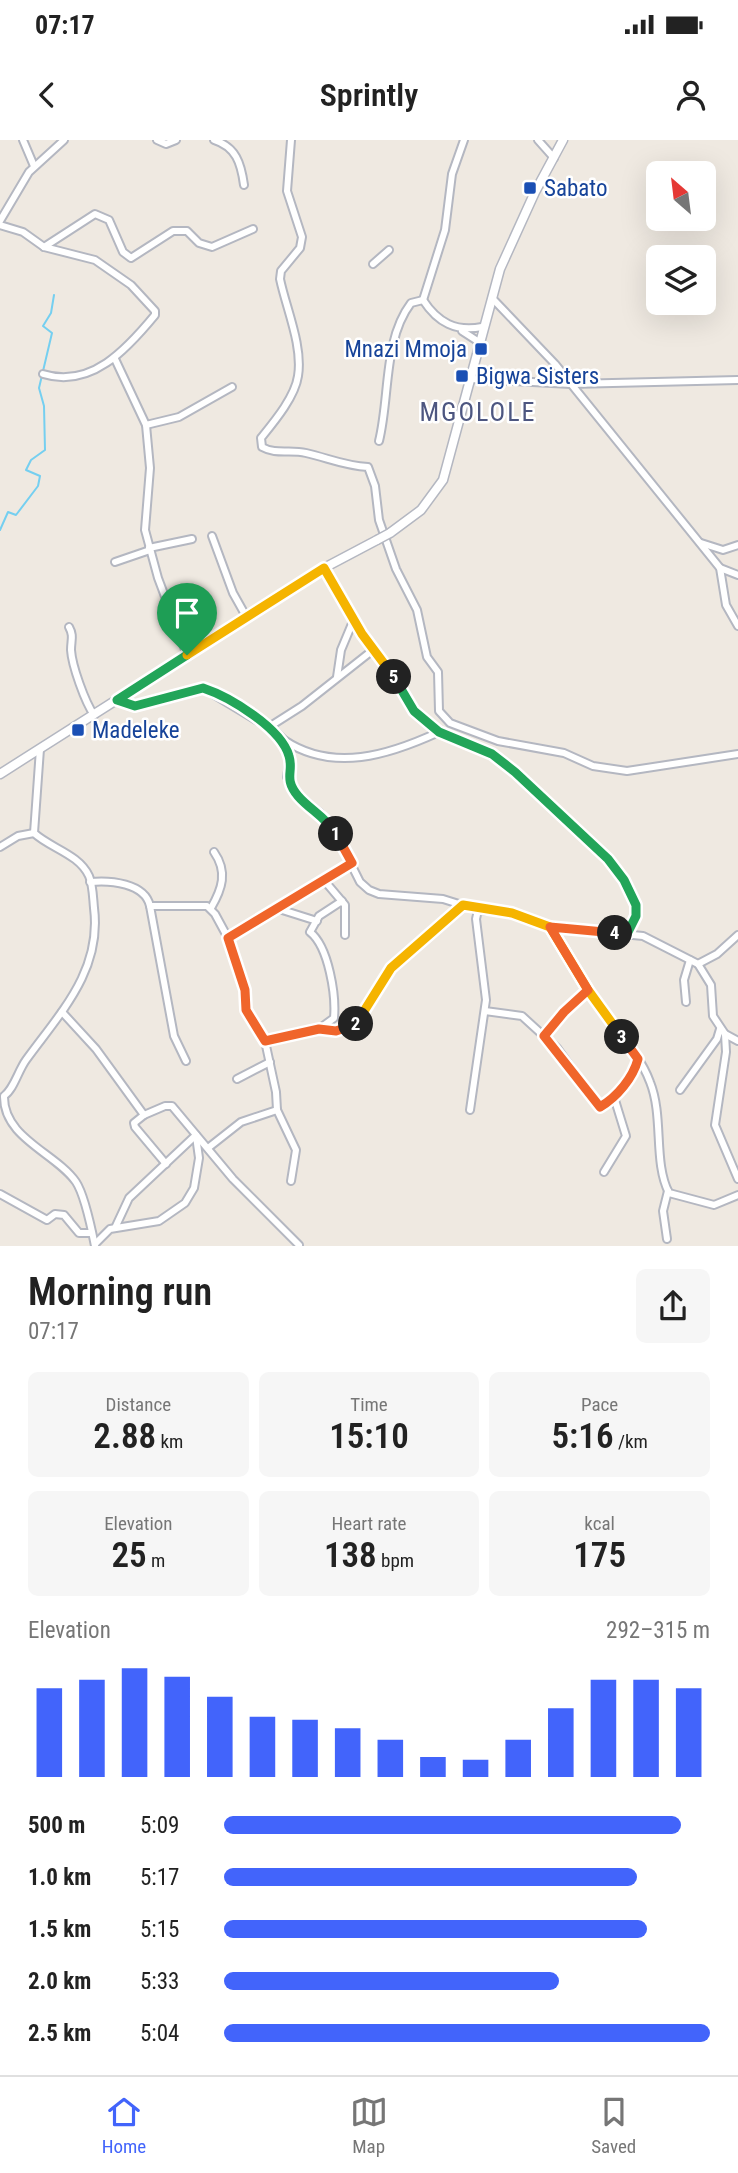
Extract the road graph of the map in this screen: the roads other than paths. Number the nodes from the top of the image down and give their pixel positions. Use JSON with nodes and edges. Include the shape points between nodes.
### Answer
{"nodes":[{"id":1,"x":23,"y":140,"type":"edge"},
{"id":2,"x":64,"y":140,"type":"edge"},
{"id":3,"x":157,"y":140,"type":"edge"},
{"id":4,"x":176,"y":140,"type":"edge"},
{"id":5,"x":214,"y":140,"type":"edge"},
{"id":6,"x":291,"y":140,"type":"edge"},
{"id":7,"x":464,"y":140,"type":"edge"},
{"id":8,"x":538,"y":140,"type":"edge"},
{"id":9,"x":563,"y":140,"type":"edge"},
{"id":10,"x":554,"y":158,"type":"junction"},
{"id":11,"x":34,"y":166,"type":"junction"},
{"id":12,"x":244,"y":185,"type":"dead end"},
{"id":13,"x":0,"y":223,"type":"edge"},
{"id":14,"x":253,"y":229,"type":"dead end"},
{"id":15,"x":44,"y":247,"type":"junction"},
{"id":16,"x":389,"y":250,"type":"dead end"},
{"id":17,"x":373,"y":264,"type":"dead end"},
{"id":18,"x":490,"y":296,"type":"junction"},
{"id":19,"x":423,"y":300,"type":"junction"},
{"id":20,"x":482,"y":327,"type":"junction"},
{"id":21,"x":463,"y":331,"type":"junction"},
{"id":22,"x":479,"y":342,"type":"junction"},
{"id":23,"x":115,"y":359,"type":"junction"},
{"id":24,"x":43,"y":374,"type":"dead end"},
{"id":25,"x":471,"y":379,"type":"junction"},
{"id":26,"x":738,"y":380,"type":"edge"},
{"id":27,"x":571,"y":384,"type":"junction"},
{"id":28,"x":232,"y":387,"type":"dead end"},
{"id":29,"x":146,"y":425,"type":"junction"},
{"id":30,"x":379,"y":441,"type":"dead end"},
{"id":31,"x":212,"y":536,"type":"dead end"},
{"id":32,"x":192,"y":538,"type":"dead end"},
{"id":33,"x":699,"y":543,"type":"junction"},
{"id":34,"x":738,"y":545,"type":"edge"},
{"id":35,"x":149,"y":549,"type":"junction"},
{"id":36,"x":115,"y":562,"type":"dead end"},
{"id":37,"x":324,"y":568,"type":"junction"},
{"id":38,"x":720,"y":568,"type":"junction"},
{"id":39,"x":738,"y":575,"type":"edge"},
{"id":40,"x":247,"y":618,"type":"junction"},
{"id":41,"x":354,"y":619,"type":"junction"},
{"id":42,"x":738,"y":625,"type":"edge"},
{"id":43,"x":69,"y":627,"type":"dead end"},
{"id":44,"x":373,"y":650,"type":"junction"},
{"id":45,"x":187,"y":655,"type":"junction"},
{"id":46,"x":337,"y":677,"type":"junction"},
{"id":47,"x":117,"y":700,"type":"junction"},
{"id":48,"x":94,"y":715,"type":"junction"},
{"id":49,"x":269,"y":727,"type":"junction"},
{"id":50,"x":439,"y":732,"type":"junction"},
{"id":51,"x":284,"y":740,"type":"junction"},
{"id":52,"x":40,"y":749,"type":"junction"},
{"id":53,"x":738,"y":754,"type":"edge"},
{"id":54,"x":0,"y":774,"type":"edge"},
{"id":55,"x":34,"y":833,"type":"junction"},
{"id":56,"x":0,"y":847,"type":"edge"},
{"id":57,"x":214,"y":852,"type":"dead end"},
{"id":58,"x":352,"y":863,"type":"junction"},
{"id":59,"x":323,"y":879,"type":"junction"},
{"id":60,"x":90,"y":882,"type":"junction"},
{"id":61,"x":342,"y":901,"type":"junction"},
{"id":62,"x":463,"y":905,"type":"junction"},
{"id":63,"x":150,"y":906,"type":"junction"},
{"id":64,"x":211,"y":908,"type":"junction"},
{"id":65,"x":279,"y":909,"type":"junction"},
{"id":66,"x":478,"y":910,"type":"junction"},
{"id":67,"x":317,"y":921,"type":"junction"},
{"id":68,"x":550,"y":927,"type":"junction"},
{"id":69,"x":627,"y":934,"type":"junction"},
{"id":70,"x":345,"y":935,"type":"dead end"},
{"id":71,"x":738,"y":935,"type":"edge"},
{"id":72,"x":228,"y":938,"type":"junction"},
{"id":73,"x":690,"y":960,"type":"junction"},
{"id":74,"x":698,"y":964,"type":"junction"},
{"id":75,"x":588,"y":990,"type":"junction"},
{"id":76,"x":686,"y":1002,"type":"dead end"},
{"id":77,"x":485,"y":1011,"type":"junction"},
{"id":78,"x":62,"y":1012,"type":"junction"},
{"id":79,"x":319,"y":1029,"type":"junction"},
{"id":80,"x":723,"y":1032,"type":"junction"},
{"id":81,"x":544,"y":1036,"type":"junction"},
{"id":82,"x":265,"y":1041,"type":"junction"},
{"id":83,"x":738,"y":1041,"type":"edge"},
{"id":84,"x":638,"y":1059,"type":"junction"},
{"id":85,"x":186,"y":1061,"type":"dead end"},
{"id":86,"x":270,"y":1062,"type":"junction"},
{"id":87,"x":237,"y":1079,"type":"dead end"},
{"id":88,"x":680,"y":1090,"type":"dead end"},
{"id":89,"x":615,"y":1095,"type":"junction"},
{"id":90,"x":2,"y":1109,"type":"edge"},
{"id":91,"x":277,"y":1110,"type":"junction"},
{"id":92,"x":470,"y":1110,"type":"dead end"},
{"id":93,"x":144,"y":1115,"type":"junction"},
{"id":94,"x":196,"y":1135,"type":"junction"},
{"id":95,"x":208,"y":1148,"type":"junction"},
{"id":96,"x":166,"y":1164,"type":"junction"},
{"id":97,"x":604,"y":1172,"type":"dead end"},
{"id":98,"x":738,"y":1179,"type":"edge"},
{"id":99,"x":291,"y":1181,"type":"dead end"},
{"id":100,"x":667,"y":1191,"type":"junction"},
{"id":101,"x":0,"y":1194,"type":"edge"},
{"id":102,"x":738,"y":1195,"type":"edge"},
{"id":103,"x":115,"y":1228,"type":"junction"},
{"id":104,"x":92,"y":1233,"type":"junction"},
{"id":105,"x":667,"y":1239,"type":"dead end"},
{"id":106,"x":95,"y":1245,"type":"edge"},
{"id":107,"x":299,"y":1245,"type":"edge"}],
"edges":[{"from":1,"to":11,"type":"street"},
{"from":2,"to":11,"type":"street"},
{"from":3,"to":4,"type":"street","via":[[166,144]]},
{"from":5,"to":12,"type":"street","via":[[236,153]]},
{"from":6,"to":53,"type":"street","via":[[287,191],[302,237],[280,279],[298,376],[261,438],[262,447],[272,453],[289,450],[368,467],[379,520],[417,610],[427,657],[438,672],[439,711],[450,723],[498,741],[627,771]]},
{"from":7,"to":19,"type":"street","via":[[452,174],[445,230]]},
{"from":8,"to":10,"type":"street"},
{"from":9,"to":10,"type":"street"},
{"from":10,"to":18,"type":"street"},
{"from":11,"to":13,"type":"street"},
{"from":13,"to":15,"type":"street"},
{"from":14,"to":15,"type":"street","via":[[212,247],[199,243],[187,231],[173,231],[131,258],[123,252],[109,220],[96,214]]},
{"from":15,"to":23,"type":"street","via":[[94,260],[131,285],[153,308],[155,315]]},
{"from":16,"to":17,"type":"street"},
{"from":18,"to":20,"type":"street"},
{"from":18,"to":27,"type":"street"},
{"from":19,"to":21,"type":"street","via":[[440,319]]},
{"from":19,"to":30,"type":"street","via":[[411,303],[402,314],[387,377]]},
{"from":20,"to":21,"type":"street"},
{"from":20,"to":22,"type":"street"},
{"from":21,"to":22,"type":"street"},
{"from":22,"to":25,"type":"street"},
{"from":23,"to":24,"type":"street","via":[[75,378]]},
{"from":23,"to":29,"type":"street"},
{"from":25,"to":27,"type":"street"},
{"from":25,"to":37,"type":"street","bridge":true,"via":[[443,480],[421,510],[390,533]]},
{"from":26,"to":27,"type":"street"},
{"from":27,"to":33,"type":"street"},
{"from":28,"to":29,"type":"street","via":[[179,417]]},
{"from":29,"to":35,"type":"street","via":[[151,453],[145,522]]},
{"from":31,"to":40,"type":"street"},
{"from":32,"to":35,"type":"street"},
{"from":33,"to":34,"type":"street","via":[[723,550]]},
{"from":33,"to":38,"type":"street"},
{"from":35,"to":36,"type":"street"},
{"from":35,"to":45,"type":"street"},
{"from":37,"to":40,"type":"street"},
{"from":37,"to":41,"type":"street"},
{"from":38,"to":39,"type":"street"},
{"from":38,"to":42,"type":"street","via":[[726,605]]},
{"from":40,"to":45,"type":"street"},
{"from":41,"to":44,"type":"street"},
{"from":41,"to":46,"type":"street","via":[[344,639]]},
{"from":43,"to":48,"type":"street","via":[[85,701]]},
{"from":44,"to":46,"type":"street"},
{"from":44,"to":50,"type":"street","via":[[414,711]]},
{"from":45,"to":47,"type":"street"},
{"from":46,"to":49,"type":"street"},
{"from":47,"to":48,"type":"street"},
{"from":47,"to":49,"type":"street","via":[[135,706],[203,688]]},
{"from":48,"to":52,"type":"street"},
{"from":49,"to":51,"type":"street"},
{"from":50,"to":51,"type":"street","via":[[384,754],[336,759],[307,754]]},
{"from":50,"to":69,"type":"street","via":[[499,760],[608,859],[636,905]]},
{"from":51,"to":58,"type":"street","via":[[290,759],[287,777],[334,830]]},
{"from":52,"to":54,"type":"street"},
{"from":52,"to":55,"type":"street"},
{"from":55,"to":56,"type":"street"},
{"from":55,"to":60,"type":"street","via":[[70,856],[86,871]]},
{"from":57,"to":64,"type":"street","via":[[222,864],[223,878]]},
{"from":58,"to":59,"type":"street"},
{"from":58,"to":62,"type":"street","via":[[360,882],[373,892]]},
{"from":59,"to":61,"type":"street"},
{"from":59,"to":65,"type":"street"},
{"from":60,"to":63,"type":"street","via":[[138,888]]},
{"from":60,"to":78,"type":"street","via":[[96,926],[82,984]]},
{"from":61,"to":67,"type":"street"},
{"from":61,"to":70,"type":"street"},
{"from":62,"to":66,"type":"street"},
{"from":62,"to":79,"type":"street","via":[[391,968],[357,1023],[336,1031]]},
{"from":63,"to":64,"type":"street"},
{"from":63,"to":85,"type":"street","via":[[174,1036]]},
{"from":64,"to":72,"type":"street"},
{"from":65,"to":67,"type":"street"},
{"from":65,"to":72,"type":"street"},
{"from":66,"to":68,"type":"street","via":[[512,913]]},
{"from":66,"to":77,"type":"street"},
{"from":67,"to":79,"type":"street","via":[[310,932],[320,943],[332,975],[335,1002],[334,1018]]},
{"from":68,"to":69,"type":"street"},
{"from":68,"to":75,"type":"street"},
{"from":69,"to":73,"type":"street","via":[[651,938]]},
{"from":71,"to":74,"type":"street"},
{"from":72,"to":82,"type":"street","via":[[245,990],[246,1010]]},
{"from":73,"to":74,"type":"street"},
{"from":73,"to":76,"type":"street","via":[[684,978]]},
{"from":74,"to":80,"type":"street","via":[[711,984],[711,1010]]},
{"from":75,"to":81,"type":"street"},
{"from":75,"to":84,"type":"street"},
{"from":77,"to":81,"type":"street","via":[[518,1014]]},
{"from":77,"to":92,"type":"street"},
{"from":78,"to":90,"type":"street","via":[[19,1070]]},
{"from":78,"to":93,"type":"street","via":[[96,1049]]},
{"from":79,"to":82,"type":"street"},
{"from":80,"to":83,"type":"street"},
{"from":80,"to":88,"type":"street"},
{"from":80,"to":98,"type":"street","via":[[726,1052],[715,1125]]},
{"from":81,"to":89,"type":"street","via":[[599,1107]]},
{"from":82,"to":86,"type":"street"},
{"from":84,"to":89,"type":"street","via":[[634,1073]]},
{"from":84,"to":100,"type":"street","via":[[654,1093],[662,1182]]},
{"from":86,"to":87,"type":"street"},
{"from":86,"to":91,"type":"street"},
{"from":89,"to":97,"type":"street","via":[[626,1136]]},
{"from":90,"to":104,"type":"street","via":[[32,1144],[75,1181]]},
{"from":91,"to":95,"type":"street","via":[[241,1122]]},
{"from":91,"to":99,"type":"street","via":[[296,1150]]},
{"from":93,"to":94,"type":"street","via":[[172,1107]]},
{"from":93,"to":96,"type":"street","via":[[134,1125]]},
{"from":94,"to":95,"type":"street"},
{"from":94,"to":96,"type":"street"},
{"from":94,"to":103,"type":"street","via":[[200,1153],[189,1199],[159,1221]]},
{"from":95,"to":107,"type":"street"},
{"from":96,"to":103,"type":"street","via":[[129,1198]]},
{"from":100,"to":102,"type":"street","via":[[714,1205]]},
{"from":100,"to":105,"type":"street","via":[[663,1211]]},
{"from":101,"to":104,"type":"street","via":[[47,1220],[64,1215],[79,1233]]},
{"from":103,"to":106,"type":"street","via":[[106,1231]]},
{"from":104,"to":106,"type":"street"}]}
